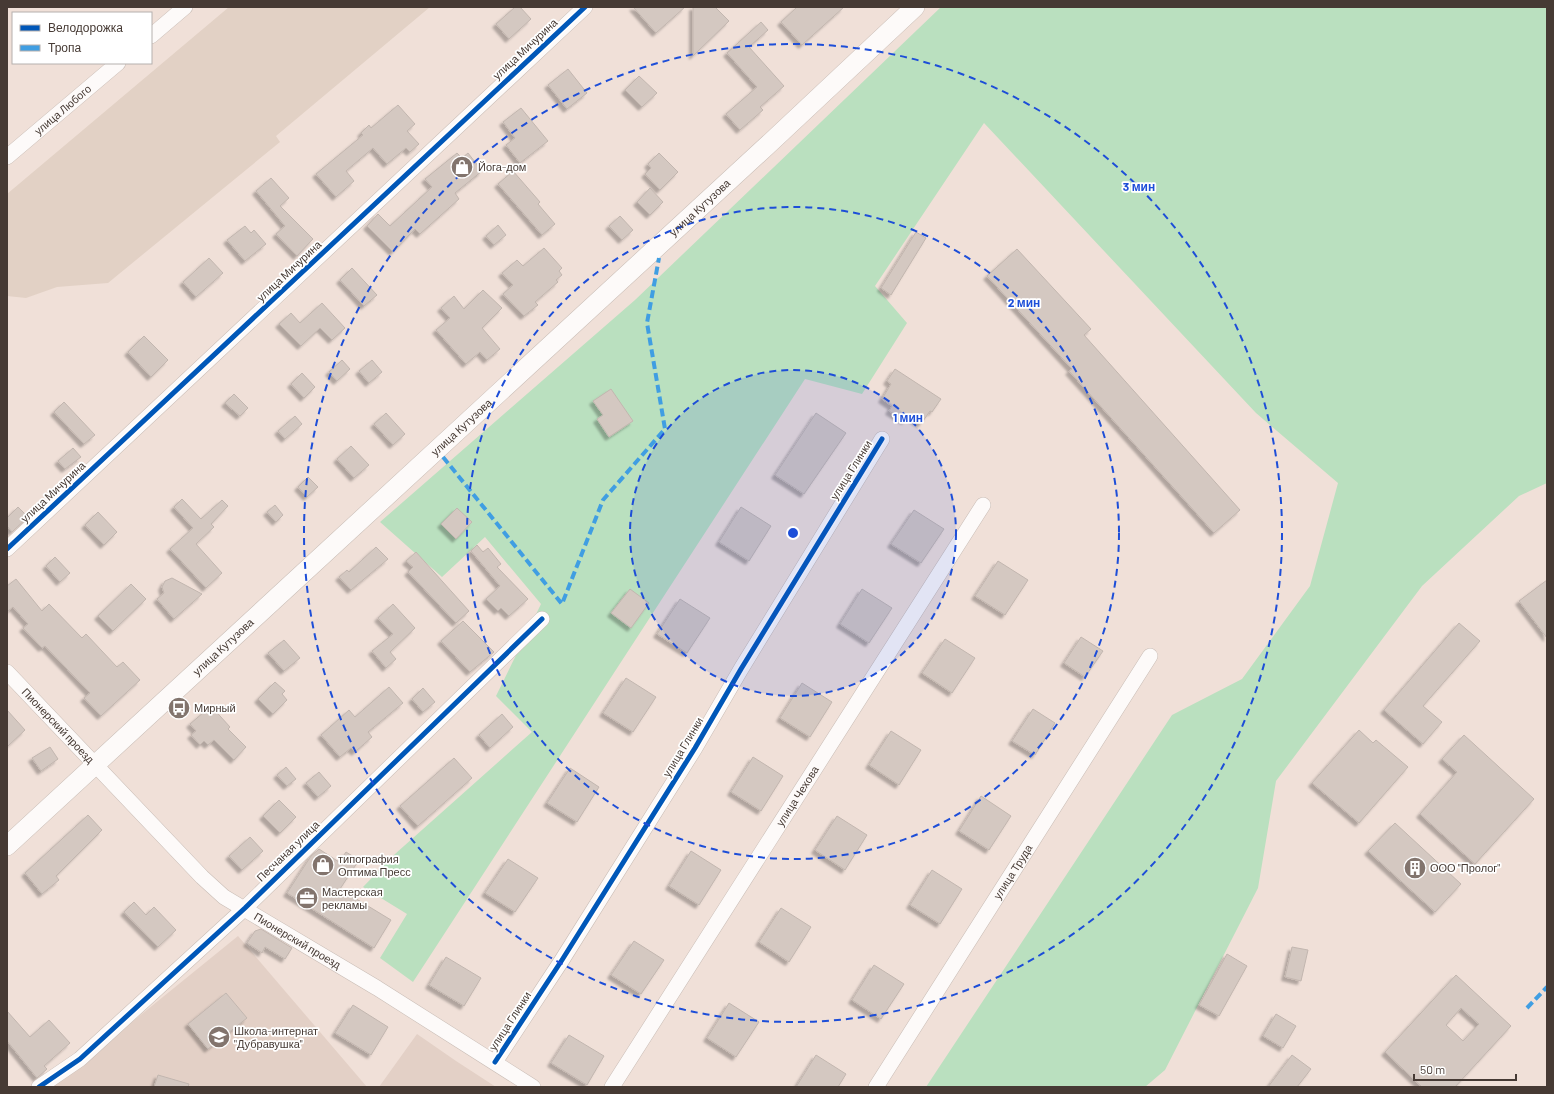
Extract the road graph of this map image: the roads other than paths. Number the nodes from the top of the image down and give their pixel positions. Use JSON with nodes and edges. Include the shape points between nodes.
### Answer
{"nodes":[{"id":1,"x":186,"y":7,"type":"edge"},
{"id":2,"x":585,"y":7,"type":"edge"},
{"id":3,"x":915,"y":7,"type":"edge"},
{"id":4,"x":152,"y":35,"type":"edge"},
{"id":5,"x":117,"y":64,"type":"edge"},
{"id":6,"x":7,"y":157,"type":"edge"},
{"id":7,"x":882,"y":439,"type":"dead end"},
{"id":8,"x":983,"y":505,"type":"dead end"},
{"id":9,"x":7,"y":549,"type":"edge"},
{"id":10,"x":542,"y":619,"type":"dead end"},
{"id":11,"x":1150,"y":656,"type":"dead end"},
{"id":12,"x":7,"y":672,"type":"edge"},
{"id":13,"x":95,"y":765,"type":"junction"},
{"id":14,"x":7,"y":846,"type":"edge"},
{"id":15,"x":245,"y":908,"type":"junction"},
{"id":16,"x":495,"y":1062,"type":"junction"},
{"id":17,"x":40,"y":1087,"type":"edge"},
{"id":18,"x":533,"y":1087,"type":"edge"},
{"id":19,"x":612,"y":1087,"type":"edge"},
{"id":20,"x":876,"y":1087,"type":"edge"}],
"edges":[{"from":1,"to":4,"type":"street"},
{"from":2,"to":9,"type":"street","name":"улица Мичурина"},
{"from":3,"to":13,"type":"main road","name":"улица Кутузова"},
{"from":5,"to":6,"type":"street","name":"улица Любого"},
{"from":7,"to":16,"type":"street","name":"улица Глинки","via":[[691,755]]},
{"from":8,"to":19,"type":"street","name":"улица Чехова"},
{"from":10,"to":15,"type":"street","name":"Песчаная улица"},
{"from":11,"to":20,"type":"street","name":"улица Труда"},
{"from":12,"to":13,"type":"street","name":"Пионерский проезд"},
{"from":13,"to":14,"type":"main road","name":"улица Кутузова"},
{"from":13,"to":15,"type":"street","name":"Пионерский проезд","via":[[202,877],[224,897]]},
{"from":15,"to":16,"type":"street","name":"Пионерский проезд"},
{"from":15,"to":17,"type":"street","name":"Песчаная улица","via":[[80,1059]]},
{"from":16,"to":18,"type":"street","name":"Пионерский проезд"}]}
